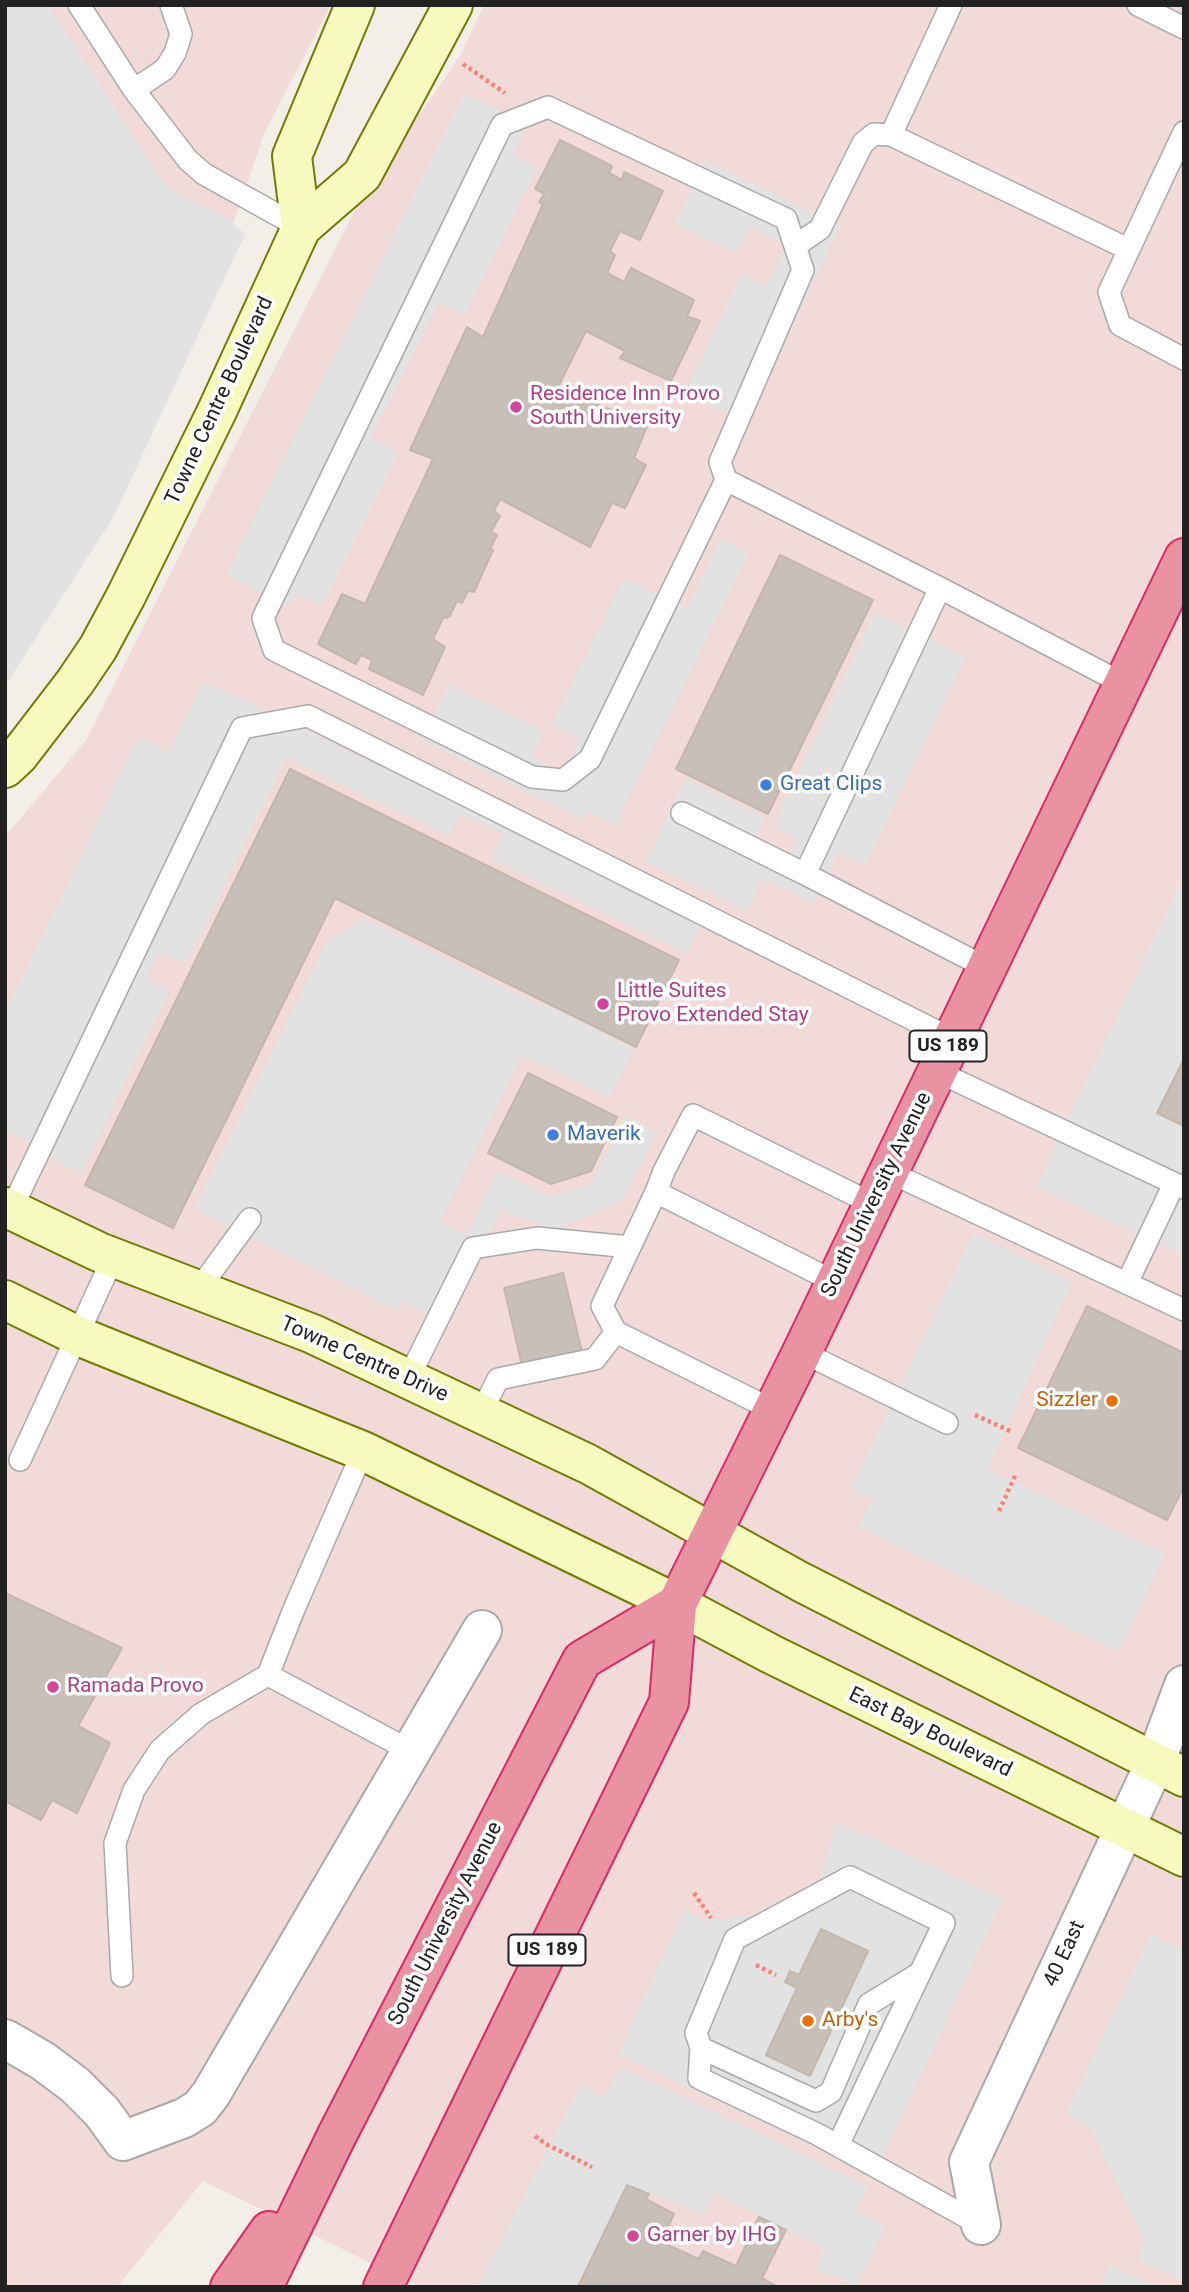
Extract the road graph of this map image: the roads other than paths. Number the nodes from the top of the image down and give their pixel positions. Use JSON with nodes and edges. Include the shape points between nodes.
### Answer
{"nodes":[{"id":1,"x":79,"y":5,"type":"edge"},
{"id":2,"x":171,"y":5,"type":"edge"},
{"id":3,"x":355,"y":5,"type":"edge"},
{"id":4,"x":453,"y":5,"type":"edge"},
{"id":5,"x":951,"y":5,"type":"edge"},
{"id":6,"x":1138,"y":5,"type":"edge"},
{"id":7,"x":1184,"y":28,"type":"edge"},
{"id":8,"x":134,"y":90,"type":"junction"},
{"id":9,"x":1184,"y":132,"type":"edge"},
{"id":10,"x":891,"y":135,"type":"junction"},
{"id":11,"x":301,"y":228,"type":"junction"},
{"id":12,"x":795,"y":246,"type":"junction"},
{"id":13,"x":1128,"y":249,"type":"junction"},
{"id":14,"x":1184,"y":359,"type":"edge"},
{"id":15,"x":726,"y":480,"type":"junction"},
{"id":16,"x":1184,"y":558,"type":"edge"},
{"id":17,"x":940,"y":587,"type":"junction"},
{"id":18,"x":1124,"y":684,"type":"junction"},
{"id":19,"x":5,"y":768,"type":"edge"},
{"id":20,"x":682,"y":813,"type":"dead end"},
{"id":21,"x":805,"y":874,"type":"junction"},
{"id":22,"x":987,"y":968,"type":"junction"},
{"id":23,"x":944,"y":1055,"type":"junction"},
{"id":24,"x":1179,"y":1186,"type":"edge"},
{"id":25,"x":881,"y":1188,"type":"junction"},
{"id":26,"x":656,"y":1192,"type":"junction"},
{"id":27,"x":8,"y":1209,"type":"edge"},
{"id":28,"x":250,"y":1219,"type":"dead end"},
{"id":29,"x":630,"y":1247,"type":"junction"},
{"id":30,"x":113,"y":1258,"type":"junction"},
{"id":31,"x":835,"y":1282,"type":"junction"},
{"id":32,"x":1127,"y":1283,"type":"junction"},
{"id":33,"x":198,"y":1290,"type":"junction"},
{"id":34,"x":5,"y":1300,"type":"edge"},
{"id":35,"x":1184,"y":1310,"type":"edge"},
{"id":36,"x":616,"y":1332,"type":"junction"},
{"id":37,"x":78,"y":1336,"type":"junction"},
{"id":38,"x":802,"y":1352,"type":"junction"},
{"id":39,"x":408,"y":1379,"type":"junction"},
{"id":40,"x":773,"y":1410,"type":"junction"},
{"id":41,"x":481,"y":1413,"type":"junction"},
{"id":42,"x":947,"y":1423,"type":"dead end"},
{"id":43,"x":363,"y":1451,"type":"junction"},
{"id":44,"x":20,"y":1461,"type":"dead end"},
{"id":45,"x":713,"y":1535,"type":"junction"},
{"id":46,"x":677,"y":1604,"type":"junction"},
{"id":47,"x":482,"y":1630,"type":"dead end"},
{"id":48,"x":268,"y":1675,"type":"junction"},
{"id":49,"x":1184,"y":1685,"type":"edge"},
{"id":50,"x":411,"y":1751,"type":"junction"},
{"id":51,"x":1169,"y":1770,"type":"edge"},
{"id":52,"x":1124,"y":1829,"type":"junction"},
{"id":53,"x":1184,"y":1857,"type":"edge"},
{"id":54,"x":920,"y":1973,"type":"junction"},
{"id":55,"x":122,"y":1976,"type":"dead end"},
{"id":56,"x":5,"y":2039,"type":"edge"},
{"id":57,"x":701,"y":2048,"type":"junction"},
{"id":58,"x":337,"y":2135,"type":"junction"},
{"id":59,"x":838,"y":2146,"type":"junction"},
{"id":60,"x":981,"y":2225,"type":"joint"},
{"id":61,"x":230,"y":2287,"type":"edge"},
{"id":62,"x":263,"y":2287,"type":"edge"},
{"id":63,"x":383,"y":2287,"type":"edge"}],
"edges":[{"from":1,"to":8,"type":"lane"},
{"from":2,"to":8,"type":"lane","via":[[181,33],[175,53],[165,69]]},
{"from":3,"to":11,"type":"street","via":[[292,156]]},
{"from":4,"to":11,"type":"street","via":[[362,175]]},
{"from":5,"to":10,"type":"lane"},
{"from":6,"to":7,"type":"lane"},
{"from":8,"to":11,"type":"lane","via":[[204,174]]},
{"from":9,"to":13,"type":"lane"},
{"from":10,"to":12,"type":"lane","via":[[874,134],[863,143],[821,229]]},
{"from":10,"to":13,"type":"lane"},
{"from":11,"to":19,"type":"street","name":"Towne Centre Boulevard","via":[[121,606],[75,682]]},
{"from":12,"to":15,"type":"lane","via":[[803,270],[720,461]]},
{"from":12,"to":15,"type":"lane","via":[[786,219],[548,107],[502,125],[263,618],[274,650],[532,777],[563,780],[590,759]]},
{"from":13,"to":14,"type":"lane","via":[[1109,292],[1120,325]]},
{"from":15,"to":17,"type":"lane"},
{"from":16,"to":18,"type":"highway","name":"South University Avenue","number":"US 189"},
{"from":17,"to":18,"type":"lane"},
{"from":17,"to":21,"type":"lane"},
{"from":18,"to":22,"type":"highway","name":"South University Avenue","number":"US 189"},
{"from":20,"to":21,"type":"lane"},
{"from":21,"to":22,"type":"lane"},
{"from":22,"to":23,"type":"highway","name":"South University Avenue","number":"US 189"},
{"from":23,"to":24,"type":"lane"},
{"from":23,"to":25,"type":"highway","name":"South University Avenue","number":"US 189"},
{"from":23,"to":27,"type":"lane","via":[[308,716],[242,728]]},
{"from":24,"to":32,"type":"lane"},
{"from":25,"to":26,"type":"lane","via":[[693,1115]]},
{"from":25,"to":31,"type":"highway","name":"South University Avenue","number":"US 189"},
{"from":25,"to":32,"type":"lane"},
{"from":26,"to":29,"type":"lane"},
{"from":26,"to":31,"type":"lane"},
{"from":27,"to":30,"type":"street","name":"Towne Centre Drive"},
{"from":28,"to":33,"type":"lane"},
{"from":29,"to":36,"type":"lane","via":[[602,1306]]},
{"from":29,"to":39,"type":"lane","via":[[537,1238],[473,1248]]},
{"from":30,"to":33,"type":"street","name":"Towne Centre Drive"},
{"from":30,"to":37,"type":"lane"},
{"from":31,"to":38,"type":"highway","name":"South University Avenue","number":"US 189"},
{"from":32,"to":35,"type":"lane"},
{"from":33,"to":39,"type":"street","name":"Towne Centre Drive","via":[[313,1334]]},
{"from":34,"to":37,"type":"street"},
{"from":36,"to":40,"type":"lane"},
{"from":36,"to":41,"type":"lane","via":[[595,1359],[498,1379]]},
{"from":37,"to":43,"type":"street"},
{"from":37,"to":44,"type":"lane"},
{"from":38,"to":40,"type":"highway","name":"South University Avenue","number":"US 189"},
{"from":38,"to":42,"type":"lane"},
{"from":39,"to":41,"type":"street","name":"Towne Centre Drive"},
{"from":40,"to":45,"type":"highway","name":"South University Avenue","number":"US 189"},
{"from":41,"to":45,"type":"street","name":"Towne Centre Drive","via":[[596,1468]]},
{"from":43,"to":46,"type":"street"},
{"from":43,"to":48,"type":"lane"},
{"from":45,"to":46,"type":"highway","name":"South University Avenue","number":"US 189"},
{"from":45,"to":51,"type":"street"},
{"from":46,"to":52,"type":"street","name":"East Bay Boulevard"},
{"from":46,"to":58,"type":"highway","name":"South University Avenue","via":[[582,1660]]},
{"from":46,"to":63,"type":"highway","name":"South University Avenue","number":"US 189","via":[[669,1702]]},
{"from":47,"to":50,"type":"street"},
{"from":48,"to":50,"type":"lane"},
{"from":48,"to":55,"type":"lane","via":[[201,1714],[160,1750],[134,1790],[115,1843]]},
{"from":49,"to":51,"type":"street","name":"40 East"},
{"from":50,"to":56,"type":"street","via":[[200,2108],[123,2141],[75,2085]]},
{"from":51,"to":52,"type":"street","name":"40 East"},
{"from":52,"to":53,"type":"street","name":"East Bay Boulevard"},
{"from":52,"to":60,"type":"street","name":"40 East","via":[[969,2162]]},
{"from":54,"to":57,"type":"lane","via":[[869,2004],[831,2092],[816,2101]]},
{"from":54,"to":57,"type":"lane","via":[[944,1923],[850,1877],[735,1939],[695,2033]]},
{"from":54,"to":59,"type":"lane"},
{"from":57,"to":59,"type":"lane","via":[[699,2078]]},
{"from":58,"to":61,"type":"highway"},
{"from":58,"to":62,"type":"highway","name":"South University Avenue"},
{"from":59,"to":60,"type":"lane"}]}
